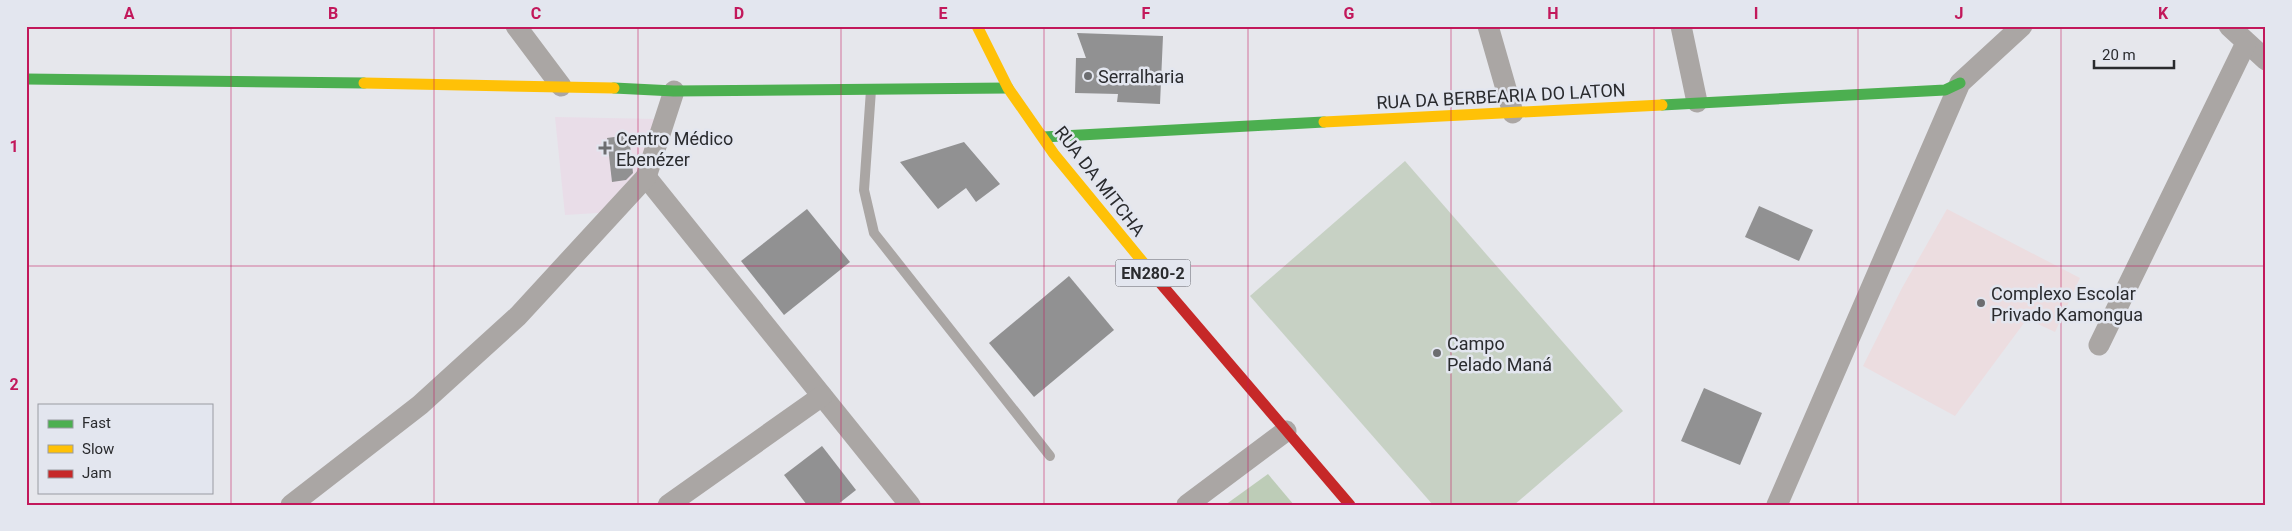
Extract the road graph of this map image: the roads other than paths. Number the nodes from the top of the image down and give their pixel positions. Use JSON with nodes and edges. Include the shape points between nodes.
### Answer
{"nodes":[{"id":1,"x":516,"y":26,"type":"edge"},
{"id":2,"x":977,"y":26,"type":"edge"},
{"id":3,"x":1488,"y":26,"type":"edge"},
{"id":4,"x":1681,"y":26,"type":"edge"},
{"id":5,"x":2022,"y":26,"type":"edge"},
{"id":6,"x":2229,"y":26,"type":"edge"},
{"id":7,"x":2246,"y":43,"type":"junction"},
{"id":8,"x":2266,"y":60,"type":"edge"},
{"id":9,"x":26,"y":79,"type":"edge"},
{"id":10,"x":1960,"y":83,"type":"junction"},
{"id":11,"x":561,"y":86,"type":"junction"},
{"id":12,"x":1008,"y":88,"type":"junction"},
{"id":13,"x":871,"y":89,"type":"junction"},
{"id":14,"x":674,"y":91,"type":"junction"},
{"id":15,"x":1697,"y":102,"type":"junction"},
{"id":16,"x":1513,"y":113,"type":"junction"},
{"id":17,"x":1043,"y":137,"type":"junction"},
{"id":18,"x":646,"y":177,"type":"junction"},
{"id":19,"x":2099,"y":345,"type":"dead end"},
{"id":20,"x":822,"y":396,"type":"junction"},
{"id":21,"x":1286,"y":431,"type":"junction"},
{"id":22,"x":1050,"y":456,"type":"dead end"},
{"id":23,"x":291,"y":505,"type":"edge"},
{"id":24,"x":668,"y":505,"type":"edge"},
{"id":25,"x":910,"y":505,"type":"edge"},
{"id":26,"x":1187,"y":505,"type":"edge"},
{"id":27,"x":1350,"y":505,"type":"edge"},
{"id":28,"x":1777,"y":505,"type":"edge"}],
"edges":[{"from":1,"to":11,"type":"street"},
{"from":2,"to":12,"type":"street","name":"RUA DA MITCHA","number":"EN280-2"},
{"from":3,"to":16,"type":"street"},
{"from":4,"to":15,"type":"street"},
{"from":5,"to":10,"type":"street"},
{"from":6,"to":7,"type":"street"},
{"from":7,"to":8,"type":"street"},
{"from":7,"to":19,"type":"street"},
{"from":9,"to":11,"type":"street"},
{"from":10,"to":15,"type":"street","name":"RUA DA BERBEARIA DO LATON","via":[[1946,90]]},
{"from":10,"to":28,"type":"street"},
{"from":11,"to":14,"type":"street"},
{"from":12,"to":13,"type":"street"},
{"from":12,"to":17,"type":"street","name":"RUA DA MITCHA","number":"EN280-2"},
{"from":13,"to":14,"type":"street"},
{"from":13,"to":22,"type":"lane","via":[[864,190],[874,233]]},
{"from":14,"to":18,"type":"street"},
{"from":15,"to":16,"type":"street","name":"RUA DA BERBEARIA DO LATON"},
{"from":16,"to":17,"type":"street","name":"RUA DA BERBEARIA DO LATON"},
{"from":17,"to":21,"type":"street","name":"RUA DA MITCHA","number":"EN280-2","via":[[1117,232]]},
{"from":18,"to":20,"type":"street"},
{"from":18,"to":23,"type":"street","via":[[518,316],[420,405]]},
{"from":20,"to":24,"type":"street"},
{"from":20,"to":25,"type":"street"},
{"from":21,"to":26,"type":"street"},
{"from":21,"to":27,"type":"street","name":"RUA DA MITCHA","number":"EN280-2"}]}
